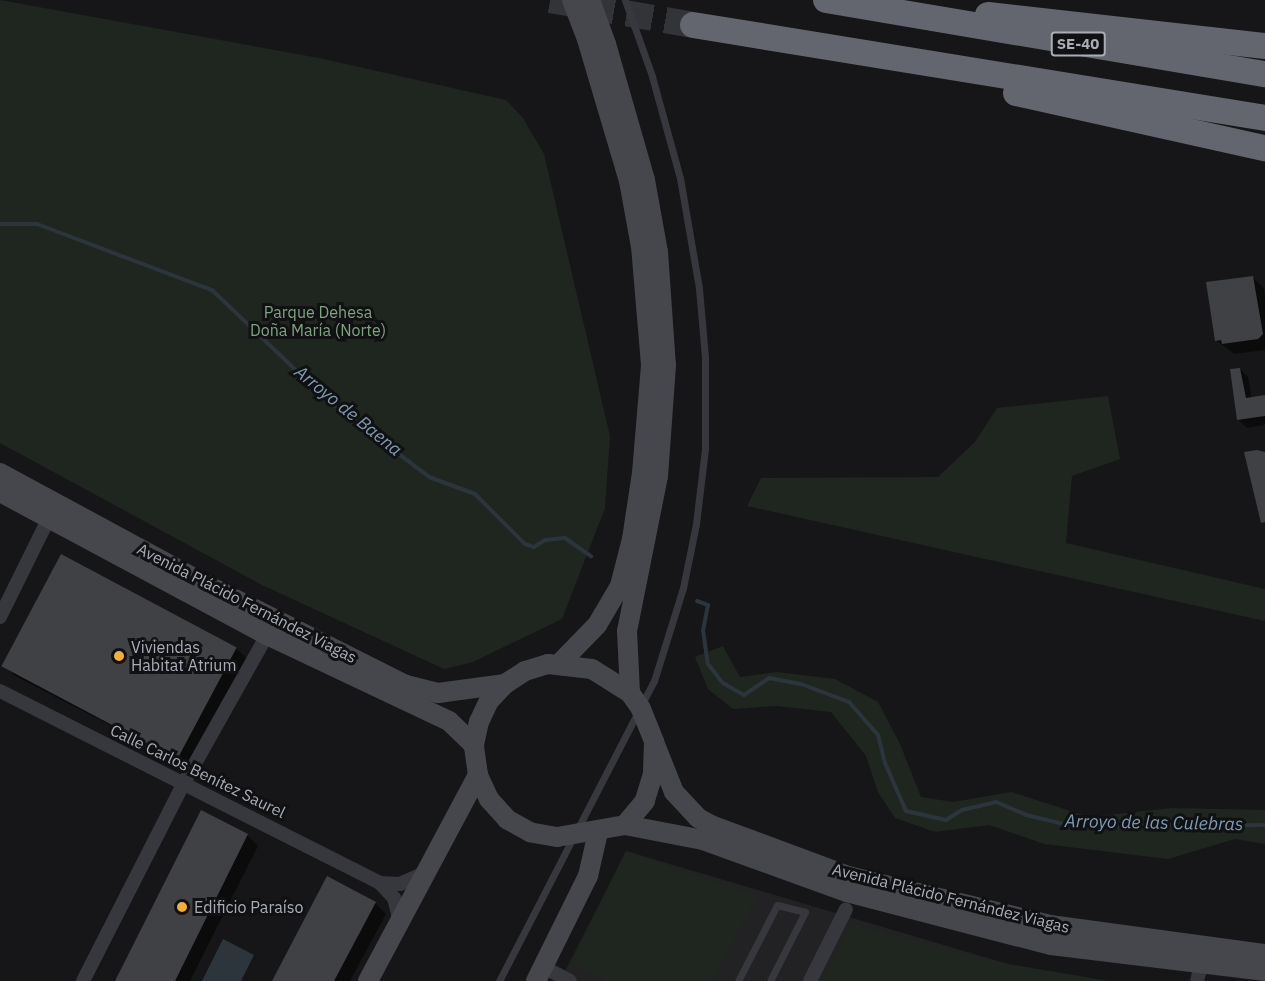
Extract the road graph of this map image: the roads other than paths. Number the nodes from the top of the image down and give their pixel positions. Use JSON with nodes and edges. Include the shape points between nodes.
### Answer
{"nodes":[{"id":1,"x":572,"y":0,"type":"edge"},
{"id":2,"x":590,"y":0,"type":"edge"},
{"id":3,"x":625,"y":0,"type":"edge"},
{"id":4,"x":826,"y":0,"type":"edge"},
{"id":5,"x":891,"y":10,"type":"junction"},
{"id":6,"x":693,"y":25,"type":"tunnel mouth"},
{"id":7,"x":596,"y":41,"type":"junction"},
{"id":8,"x":1265,"y":46,"type":"edge"},
{"id":9,"x":901,"y":58,"type":"junction"},
{"id":10,"x":1265,"y":74,"type":"edge"},
{"id":11,"x":1265,"y":118,"type":"edge"},
{"id":12,"x":1265,"y":148,"type":"edge"},
{"id":13,"x":0,"y":473,"type":"edge"},
{"id":14,"x":0,"y":492,"type":"edge"},
{"id":15,"x":48,"y":518,"type":"junction"},
{"id":16,"x":0,"y":617,"type":"edge"},
{"id":17,"x":267,"y":636,"type":"junction"},
{"id":18,"x":560,"y":663,"type":"junction"},
{"id":19,"x":505,"y":684,"type":"junction"},
{"id":20,"x":0,"y":690,"type":"edge"},
{"id":21,"x":635,"y":701,"type":"junction"},
{"id":22,"x":654,"y":742,"type":"junction"},
{"id":23,"x":474,"y":745,"type":"junction"},
{"id":24,"x":478,"y":775,"type":"junction"},
{"id":25,"x":184,"y":783,"type":"junction"},
{"id":26,"x":625,"y":825,"type":"junction"},
{"id":27,"x":598,"y":832,"type":"junction"},
{"id":28,"x":576,"y":837,"type":"junction"},
{"id":29,"x":423,"y":874,"type":"junction"},
{"id":30,"x":380,"y":883,"type":"junction"},
{"id":31,"x":846,"y":909,"type":"dead end"},
{"id":32,"x":399,"y":918,"type":"junction"},
{"id":33,"x":1265,"y":954,"type":"edge"},
{"id":34,"x":1265,"y":971,"type":"edge"},
{"id":35,"x":1199,"y":973,"type":"edge"},
{"id":36,"x":539,"y":974,"type":"edge"},
{"id":37,"x":83,"y":981,"type":"edge"},
{"id":38,"x":368,"y":981,"type":"edge"},
{"id":39,"x":499,"y":981,"type":"edge"},
{"id":40,"x":570,"y":981,"type":"edge"},
{"id":41,"x":738,"y":981,"type":"edge"},
{"id":42,"x":770,"y":981,"type":"edge"},
{"id":43,"x":810,"y":981,"type":"edge"}],
"edges":[{"from":1,"to":7,"type":"main road","bridge":true},
{"from":2,"to":7,"type":"main road","bridge":true},
{"from":3,"to":21,"type":"lane","bridge":true,"via":[[652,76],[680,178],[699,288],[705,357],[705,448],[683,588]]},
{"from":4,"to":5,"type":"highway","name":"SE-40","number":"SE-40"},
{"from":5,"to":8,"type":"highway","via":[[1020,16]]},
{"from":5,"to":10,"type":"highway","name":"SE-40","number":"SE-40"},
{"from":6,"to":9,"type":"highway"},
{"from":7,"to":18,"type":"main road","via":[[641,247],[651,365],[642,473],[620,586],[597,625]]},
{"from":7,"to":21,"type":"main road","name":"Avenida Plácido Fernández Viagas","via":[[645,180],[658,252],[666,365],[658,476],[627,632]]},
{"from":9,"to":11,"type":"highway"},
{"from":9,"to":12,"type":"highway","via":[[1007,91]]},
{"from":13,"to":19,"type":"main road","name":"Avenida Plácido Fernández Viagas","via":[[209,586],[406,685],[438,693]]},
{"from":14,"to":15,"type":"main road","name":"Avenida Plácido Fernández Viagas"},
{"from":15,"to":16,"type":"street"},
{"from":15,"to":17,"type":"main road","name":"Avenida Plácido Fernández Viagas"},
{"from":17,"to":23,"type":"main road","name":"Avenida Plácido Fernández Viagas","via":[[449,721]]},
{"from":17,"to":25,"type":"street"},
{"from":18,"to":19,"type":"main road","via":[[525,671]]},
{"from":18,"to":21,"type":"main road","via":[[592,669]]},
{"from":19,"to":23,"type":"main road","via":[[484,712]]},
{"from":20,"to":25,"type":"street","name":"Calle Carlos Benítez Saurel"},
{"from":21,"to":22,"type":"main road","name":"Avenida Plácido Fernández Viagas"},
{"from":21,"to":28,"type":"lane"},
{"from":22,"to":26,"type":"main road","via":[[653,774],[645,801]]},
{"from":22,"to":33,"type":"main road","name":"Avenida Plácido Fernández Viagas","via":[[674,792],[698,818],[848,876],[1050,926]]},
{"from":23,"to":24,"type":"main road"},
{"from":24,"to":28,"type":"main road","via":[[489,799],[507,819],[530,832]]},
{"from":24,"to":29,"type":"main road"},
{"from":25,"to":30,"type":"street","name":"Calle Carlos Benítez Saurel"},
{"from":25,"to":37,"type":"street"},
{"from":26,"to":27,"type":"main road"},
{"from":26,"to":35,"type":"main road","name":"Avenida Plácido Fernández Viagas","via":[[703,840],[847,892],[1051,945]]},
{"from":27,"to":28,"type":"main road"},
{"from":27,"to":36,"type":"main road","via":[[588,876]]},
{"from":28,"to":39,"type":"lane"},
{"from":29,"to":30,"type":"street","via":[[399,885]]},
{"from":29,"to":32,"type":"main road"},
{"from":30,"to":32,"type":"street","name":"Calle Carlos Benítez Saurel","via":[[394,898]]},
{"from":31,"to":43,"type":"street"},
{"from":32,"to":38,"type":"main road"},
{"from":34,"to":35,"type":"main road","name":"Avenida Plácido Fernández Viagas"},
{"from":36,"to":40,"type":"street"},
{"from":41,"to":42,"type":"lane","via":[[777,905],[806,912]]}]}
